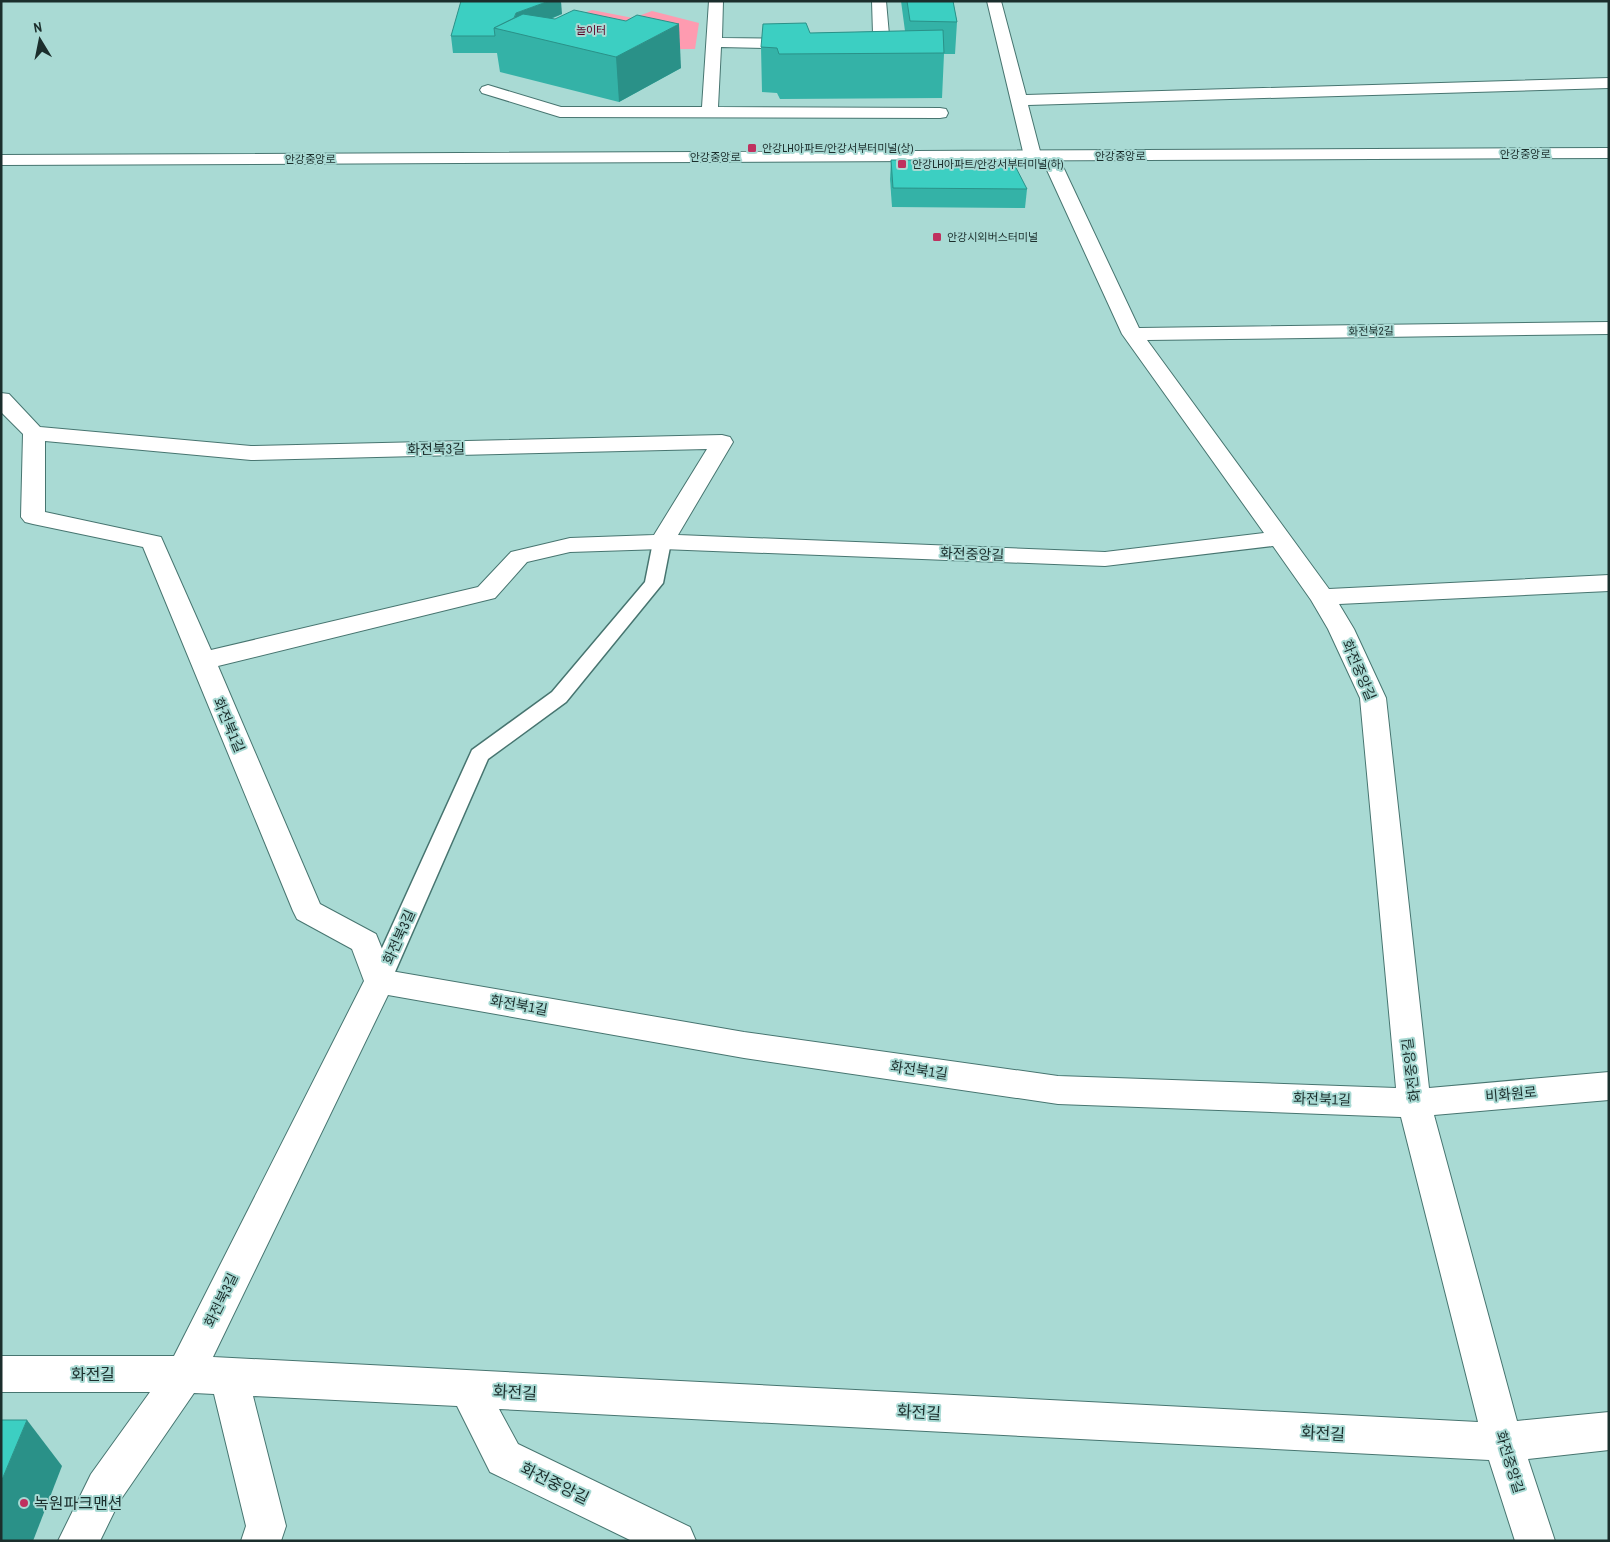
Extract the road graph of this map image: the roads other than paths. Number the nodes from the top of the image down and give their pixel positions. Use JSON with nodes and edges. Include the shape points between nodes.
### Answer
{"nodes":[{"id":1,"x":716,"y":1,"type":"edge"},
{"id":2,"x":879,"y":1,"type":"edge"},
{"id":3,"x":994,"y":1,"type":"edge"},
{"id":4,"x":715,"y":42,"type":"junction"},
{"id":5,"x":815,"y":44,"type":"edge"},
{"id":6,"x":835,"y":45,"type":"edge"},
{"id":7,"x":1609,"y":84,"type":"edge"},
{"id":8,"x":488,"y":90,"type":"dead end"},
{"id":9,"x":1018,"y":100,"type":"junction"},
{"id":10,"x":710,"y":112,"type":"junction"},
{"id":11,"x":940,"y":113,"type":"dead end"},
{"id":12,"x":1609,"y":153,"type":"edge"},
{"id":13,"x":1041,"y":156,"type":"junction"},
{"id":14,"x":1,"y":160,"type":"edge"},
{"id":15,"x":1609,"y":328,"type":"edge"},
{"id":16,"x":1132,"y":334,"type":"junction"},
{"id":17,"x":1,"y":399,"type":"edge"},
{"id":18,"x":34,"y":433,"type":"junction"},
{"id":19,"x":1280,"y":538,"type":"junction"},
{"id":20,"x":662,"y":542,"type":"junction"},
{"id":21,"x":1609,"y":583,"type":"edge"},
{"id":22,"x":1322,"y":597,"type":"junction"},
{"id":23,"x":202,"y":661,"type":"junction"},
{"id":24,"x":379,"y":980,"type":"junction"},
{"id":25,"x":1609,"y":1086,"type":"edge"},
{"id":26,"x":1414,"y":1103,"type":"junction"},
{"id":27,"x":1,"y":1374,"type":"edge"},
{"id":28,"x":185,"y":1374,"type":"junction"},
{"id":29,"x":229,"y":1377,"type":"junction"},
{"id":30,"x":469,"y":1390,"type":"junction"},
{"id":31,"x":1609,"y":1431,"type":"edge"},
{"id":32,"x":1503,"y":1442,"type":"junction"},
{"id":33,"x":78,"y":1541,"type":"edge"},
{"id":34,"x":261,"y":1541,"type":"edge"},
{"id":35,"x":676,"y":1541,"type":"edge"},
{"id":36,"x":1535,"y":1541,"type":"edge"}],
"edges":[{"from":1,"to":4,"type":"street"},
{"from":2,"to":6,"type":"street","via":[[881,35],[873,42]]},
{"from":3,"to":9,"type":"street","name":"화전중앙길"},
{"from":4,"to":5,"type":"street"},
{"from":4,"to":10,"type":"street"},
{"from":7,"to":9,"type":"street"},
{"from":8,"to":10,"type":"street","via":[[560,112]]},
{"from":9,"to":13,"type":"street","name":"화전중앙길"},
{"from":10,"to":11,"type":"street"},
{"from":12,"to":13,"type":"street","name":"안강중앙로"},
{"from":13,"to":14,"type":"street","name":"안강중앙로"},
{"from":13,"to":16,"type":"street","name":"화전중앙길"},
{"from":15,"to":16,"type":"street","name":"화전북2길"},
{"from":16,"to":19,"type":"street","name":"화전중앙길"},
{"from":17,"to":18,"type":"street"},
{"from":18,"to":20,"type":"street","name":"화전북3길","via":[[252,453],[722,442]]},
{"from":18,"to":23,"type":"street","name":"화전북1길","via":[[33,517],[153,542]]},
{"from":19,"to":20,"type":"street","name":"화전중앙길","via":[[1105,559]]},
{"from":19,"to":22,"type":"street","name":"화전중앙길"},
{"from":20,"to":23,"type":"street","via":[[570,545],[519,557],[486,593]]},
{"from":20,"to":24,"type":"lane","name":"화전북3길","via":[[654,583],[559,697],[479,755]]},
{"from":21,"to":22,"type":"street"},
{"from":22,"to":26,"type":"street","name":"화전중앙길","via":[[1341,629],[1373,698]]},
{"from":23,"to":24,"type":"street","name":"화전북1길","via":[[308,911],[365,942]]},
{"from":24,"to":26,"type":"street","name":"화전북1길","via":[[744,1045],[1058,1090]]},
{"from":24,"to":28,"type":"street","name":"화전북3길"},
{"from":25,"to":26,"type":"street","name":"비화원로"},
{"from":26,"to":32,"type":"street","name":"화전중앙길"},
{"from":27,"to":28,"type":"street","name":"화전길"},
{"from":28,"to":29,"type":"street","name":"화전길"},
{"from":28,"to":33,"type":"street","via":[[105,1488]]},
{"from":29,"to":30,"type":"street","name":"화전길"},
{"from":29,"to":34,"type":"street","via":[[266,1526]]},
{"from":30,"to":32,"type":"street","name":"화전길"},
{"from":30,"to":35,"type":"street","name":"화전중앙길","via":[[504,1458]]},
{"from":31,"to":32,"type":"street","name":"화전길"},
{"from":32,"to":36,"type":"street","name":"화전중앙길"}]}
